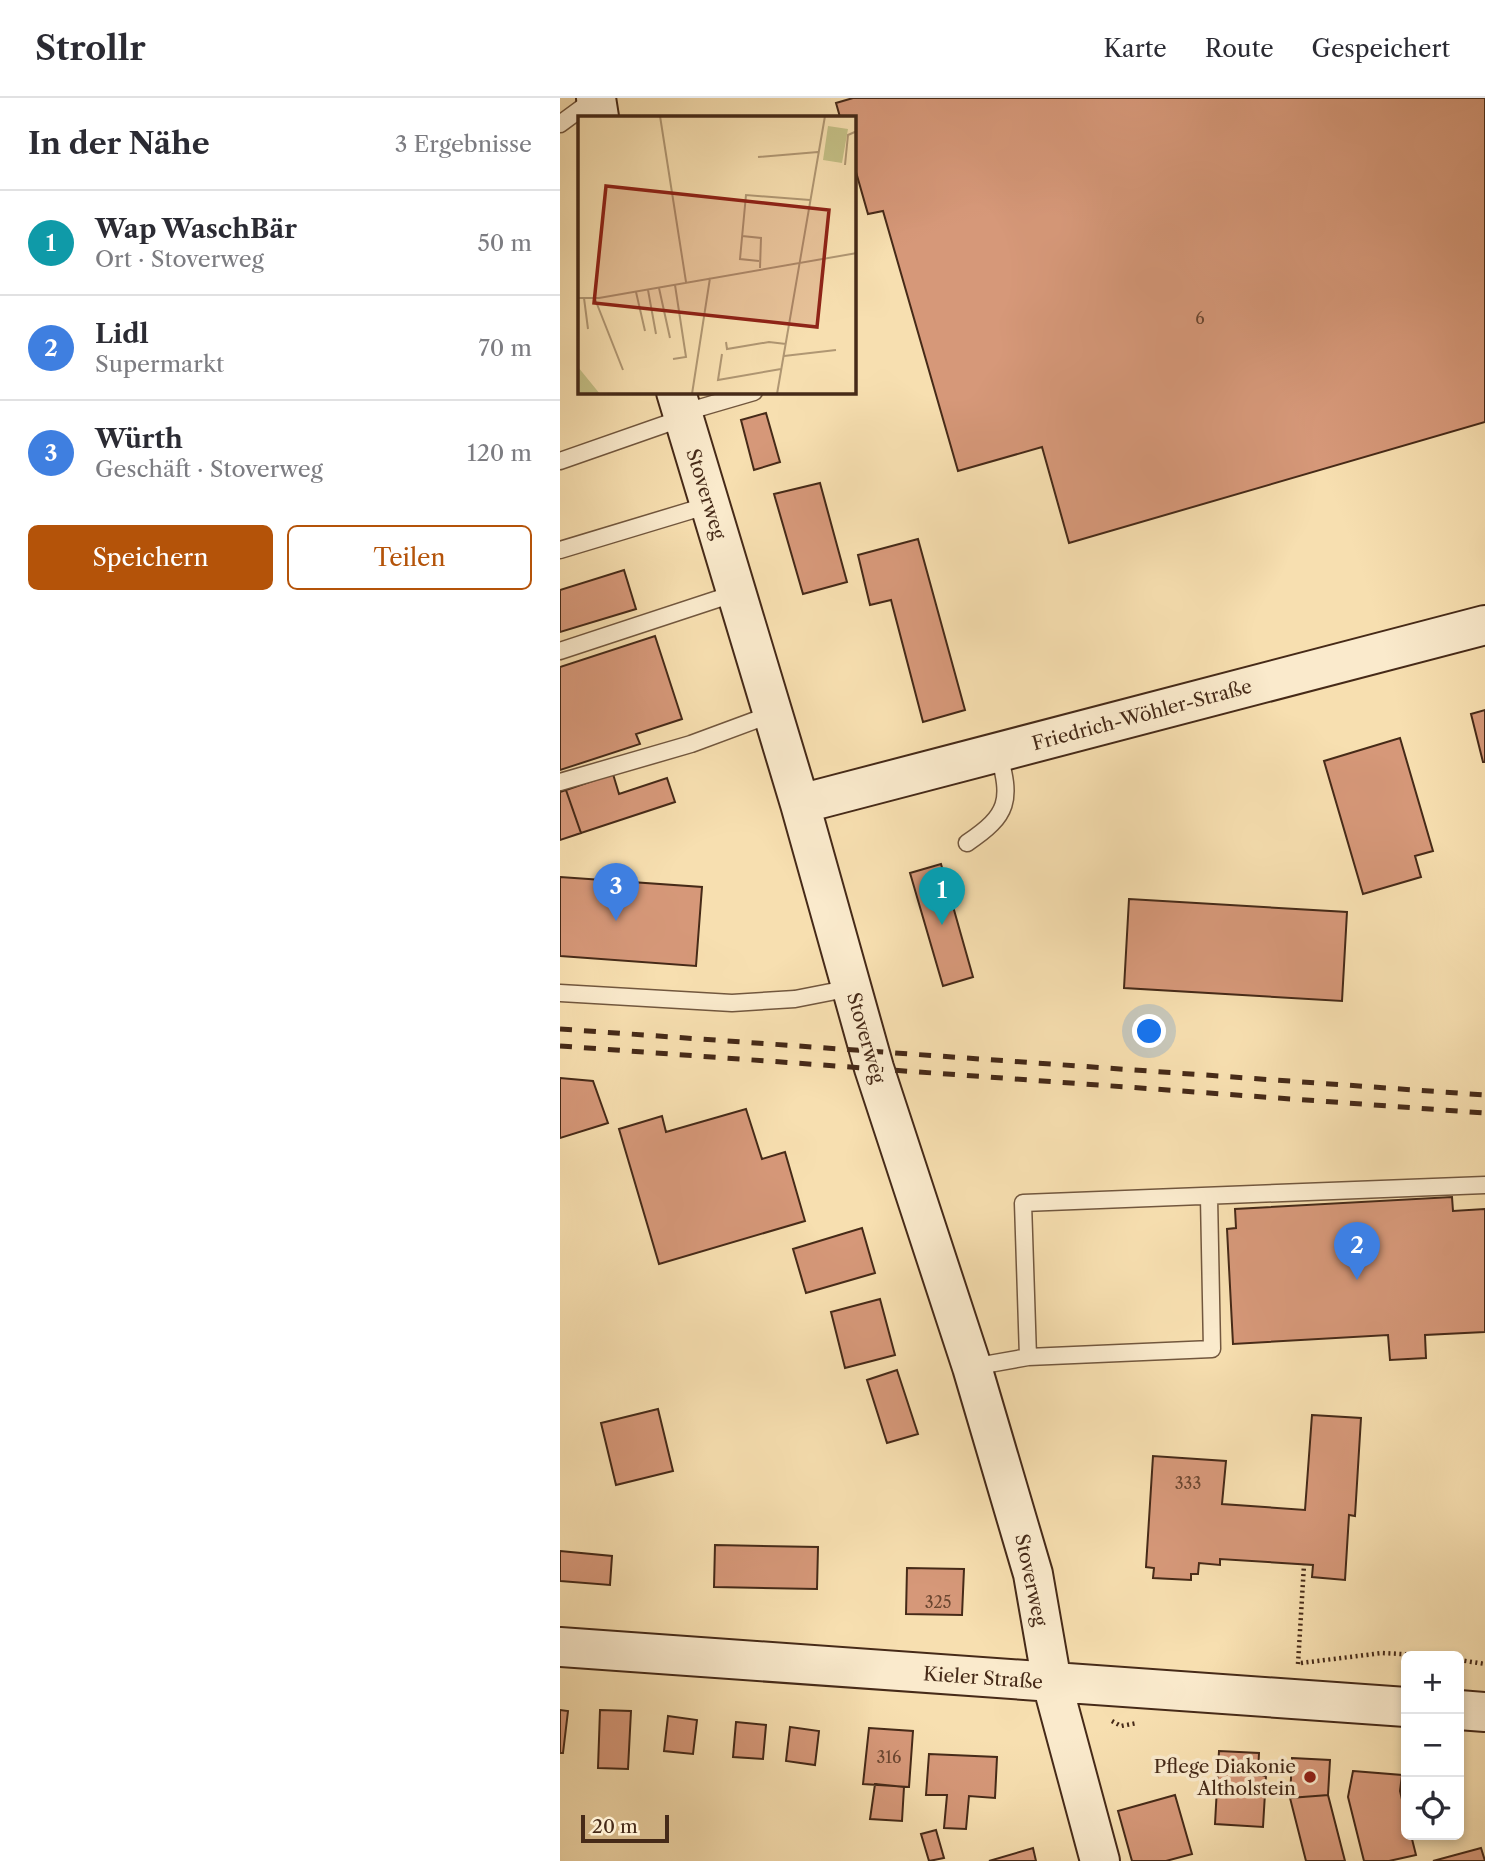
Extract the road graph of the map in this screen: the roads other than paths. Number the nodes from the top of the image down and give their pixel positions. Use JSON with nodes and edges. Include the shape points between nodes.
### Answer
{"nodes":[{"id":1,"x":597,"y":98,"type":"edge"},
{"id":2,"x":599,"y":116,"type":"edge"},
{"id":3,"x":560,"y":124,"type":"edge"},
{"id":4,"x":745,"y":394,"type":"edge"},
{"id":5,"x":680,"y":408,"type":"edge"},
{"id":6,"x":560,"y":461,"type":"edge"},
{"id":7,"x":709,"y":505,"type":"junction"},
{"id":8,"x":560,"y":550,"type":"edge"},
{"id":9,"x":736,"y":593,"type":"junction"},
{"id":10,"x":1485,"y":625,"type":"edge"},
{"id":11,"x":560,"y":650,"type":"edge"},
{"id":12,"x":772,"y":714,"type":"junction"},
{"id":13,"x":998,"y":752,"type":"junction"},
{"id":14,"x":560,"y":782,"type":"edge"},
{"id":15,"x":800,"y":804,"type":"junction"},
{"id":16,"x":967,"y":843,"type":"dead end"},
{"id":17,"x":851,"y":988,"type":"junction"},
{"id":18,"x":560,"y":993,"type":"edge"},
{"id":19,"x":1485,"y":1185,"type":"edge"},
{"id":20,"x":1209,"y":1197,"type":"junction"},
{"id":21,"x":1028,"y":1357,"type":"junction"},
{"id":22,"x":972,"y":1367,"type":"junction"},
{"id":23,"x":560,"y":1647,"type":"edge"},
{"id":24,"x":1052,"y":1683,"type":"junction"},
{"id":25,"x":1401,"y":1707,"type":"edge"},
{"id":26,"x":1464,"y":1710,"type":"edge"},
{"id":27,"x":1485,"y":1712,"type":"edge"},
{"id":28,"x":1100,"y":1861,"type":"edge"}],
"edges":[{"from":1,"to":2,"type":"street"},
{"from":1,"to":3,"type":"lane"},
{"from":4,"to":5,"type":"lane"},
{"from":5,"to":6,"type":"lane"},
{"from":5,"to":7,"type":"street","name":"Stoverweg"},
{"from":7,"to":8,"type":"lane"},
{"from":7,"to":9,"type":"street","name":"Stoverweg"},
{"from":9,"to":11,"type":"lane"},
{"from":9,"to":12,"type":"street","name":"Stoverweg"},
{"from":10,"to":13,"type":"street","name":"Friedrich-Wöhler-Straße"},
{"from":12,"to":14,"type":"lane","via":[[691,744]]},
{"from":12,"to":15,"type":"street","name":"Stoverweg"},
{"from":13,"to":15,"type":"street","name":"Friedrich-Wöhler-Straße"},
{"from":13,"to":16,"type":"lane","via":[[1007,783],[1003,812]]},
{"from":15,"to":17,"type":"street","name":"Stoverweg"},
{"from":17,"to":18,"type":"lane","via":[[795,999],[732,1003]]},
{"from":17,"to":22,"type":"street","name":"Stoverweg"},
{"from":19,"to":20,"type":"lane"},
{"from":20,"to":21,"type":"lane","via":[[1212,1349]]},
{"from":20,"to":21,"type":"lane","via":[[1023,1203]]},
{"from":21,"to":22,"type":"lane"},
{"from":22,"to":24,"type":"street","name":"Stoverweg","via":[[1033,1574]]},
{"from":23,"to":24,"type":"street","name":"Kieler Straße"},
{"from":24,"to":25,"type":"street","name":"Kieler Straße"},
{"from":24,"to":28,"type":"street","name":"Stoverweg"},
{"from":26,"to":27,"type":"street"}]}
